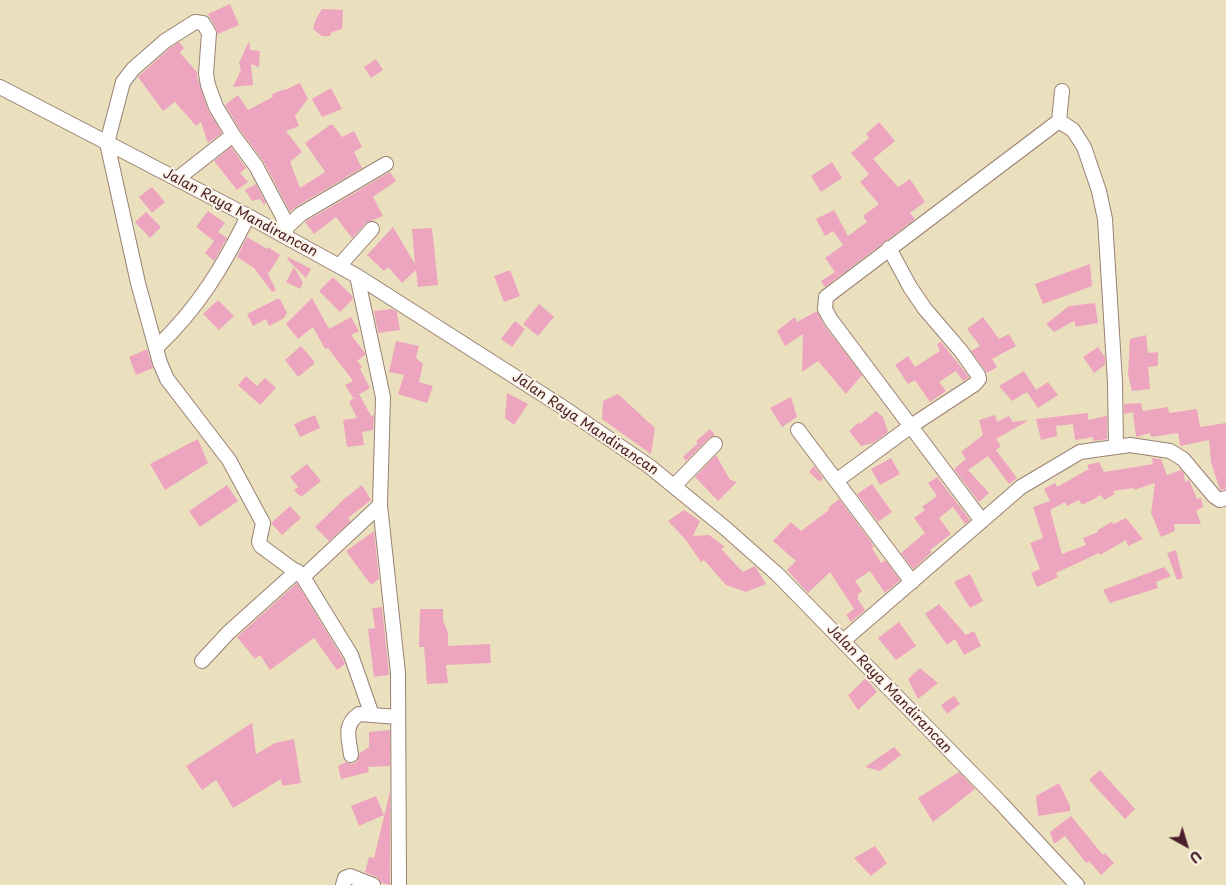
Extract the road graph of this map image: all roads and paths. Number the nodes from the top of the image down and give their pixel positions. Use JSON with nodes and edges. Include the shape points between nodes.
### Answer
{"nodes":[{"id":1,"x":0,"y":87,"type":"edge"},
{"id":2,"x":1062,"y":91,"type":"dead end"},
{"id":3,"x":1059,"y":121,"type":"junction"},
{"id":4,"x":234,"y":135,"type":"junction"},
{"id":5,"x":107,"y":143,"type":"junction"},
{"id":6,"x":386,"y":164,"type":"dead end"},
{"id":7,"x":177,"y":180,"type":"junction"},
{"id":8,"x":248,"y":216,"type":"junction"},
{"id":9,"x":372,"y":229,"type":"dead end"},
{"id":10,"x":286,"y":232,"type":"junction"},
{"id":11,"x":889,"y":248,"type":"junction"},
{"id":12,"x":339,"y":266,"type":"junction"},
{"id":13,"x":357,"y":276,"type":"junction"},
{"id":14,"x":157,"y":347,"type":"junction"},
{"id":15,"x":911,"y":426,"type":"junction"},
{"id":16,"x":798,"y":430,"type":"dead end"},
{"id":17,"x":715,"y":444,"type":"dead end"},
{"id":18,"x":1116,"y":447,"type":"junction"},
{"id":19,"x":836,"y":481,"type":"junction"},
{"id":20,"x":674,"y":486,"type":"junction"},
{"id":21,"x":1226,"y":498,"type":"edge"},
{"id":22,"x":380,"y":505,"type":"junction"},
{"id":23,"x":982,"y":521,"type":"junction"},
{"id":24,"x":300,"y":574,"type":"junction"},
{"id":25,"x":912,"y":582,"type":"junction"},
{"id":26,"x":843,"y":641,"type":"junction"},
{"id":27,"x":202,"y":661,"type":"dead end"},
{"id":28,"x":372,"y":715,"type":"junction"},
{"id":29,"x":398,"y":717,"type":"junction"},
{"id":30,"x":351,"y":755,"type":"dead end"},
{"id":31,"x":343,"y":885,"type":"edge"},
{"id":32,"x":373,"y":885,"type":"edge"},
{"id":33,"x":399,"y":885,"type":"edge"},
{"id":34,"x":1077,"y":885,"type":"edge"}],
"edges":[{"from":1,"to":5,"type":"street","name":"Jalan Raya Mandirancan"},
{"from":2,"to":3,"type":"street"},
{"from":3,"to":11,"type":"street"},
{"from":3,"to":18,"type":"street","via":[[1073,130],[1084,147],[1105,219]]},
{"from":4,"to":5,"type":"street","via":[[219,113],[208,85],[209,32],[199,22],[164,41],[123,82]]},
{"from":4,"to":7,"type":"street"},
{"from":4,"to":10,"type":"street","via":[[256,166],[282,215]]},
{"from":5,"to":7,"type":"street","name":"Jalan Raya Mandirancan"},
{"from":5,"to":14,"type":"street","via":[[138,283]]},
{"from":6,"to":10,"type":"street","via":[[301,214]]},
{"from":7,"to":8,"type":"street","name":"Jalan Raya Mandirancan"},
{"from":8,"to":10,"type":"street","name":"Jalan Raya Mandirancan"},
{"from":8,"to":14,"type":"street","via":[[226,260],[201,298]]},
{"from":9,"to":12,"type":"street"},
{"from":10,"to":12,"type":"street","name":"Jalan Raya Mandirancan"},
{"from":11,"to":15,"type":"street","via":[[826,297],[825,309]]},
{"from":11,"to":15,"type":"street","via":[[920,302],[961,351],[979,379]]},
{"from":12,"to":13,"type":"street","name":"Jalan Raya Mandirancan"},
{"from":13,"to":20,"type":"street","name":"Jalan Raya Mandirancan","via":[[584,421]]},
{"from":13,"to":22,"type":"street","via":[[383,397]]},
{"from":14,"to":24,"type":"street","via":[[167,379],[229,460],[260,516],[263,523],[261,546]]},
{"from":15,"to":19,"type":"street"},
{"from":15,"to":23,"type":"street"},
{"from":16,"to":19,"type":"street"},
{"from":17,"to":20,"type":"street"},
{"from":18,"to":21,"type":"street","via":[[1130,445],[1170,451],[1183,459],[1214,496],[1220,500]]},
{"from":18,"to":23,"type":"street","via":[[1080,452],[1021,487]]},
{"from":19,"to":25,"type":"street"},
{"from":20,"to":26,"type":"street","name":"Jalan Raya Mandirancan","via":[[777,574]]},
{"from":22,"to":24,"type":"street"},
{"from":22,"to":29,"type":"street","via":[[398,672]]},
{"from":23,"to":25,"type":"street"},
{"from":24,"to":27,"type":"street","via":[[229,632]]},
{"from":24,"to":28,"type":"street","via":[[351,655]]},
{"from":25,"to":26,"type":"street"},
{"from":26,"to":34,"type":"street","name":"Jalan Raya Mandirancan"},
{"from":28,"to":29,"type":"street"},
{"from":28,"to":30,"type":"street","via":[[359,714],[349,725]]},
{"from":29,"to":33,"type":"street"},
{"from":31,"to":32,"type":"street","via":[[345,878],[350,876]]}]}
